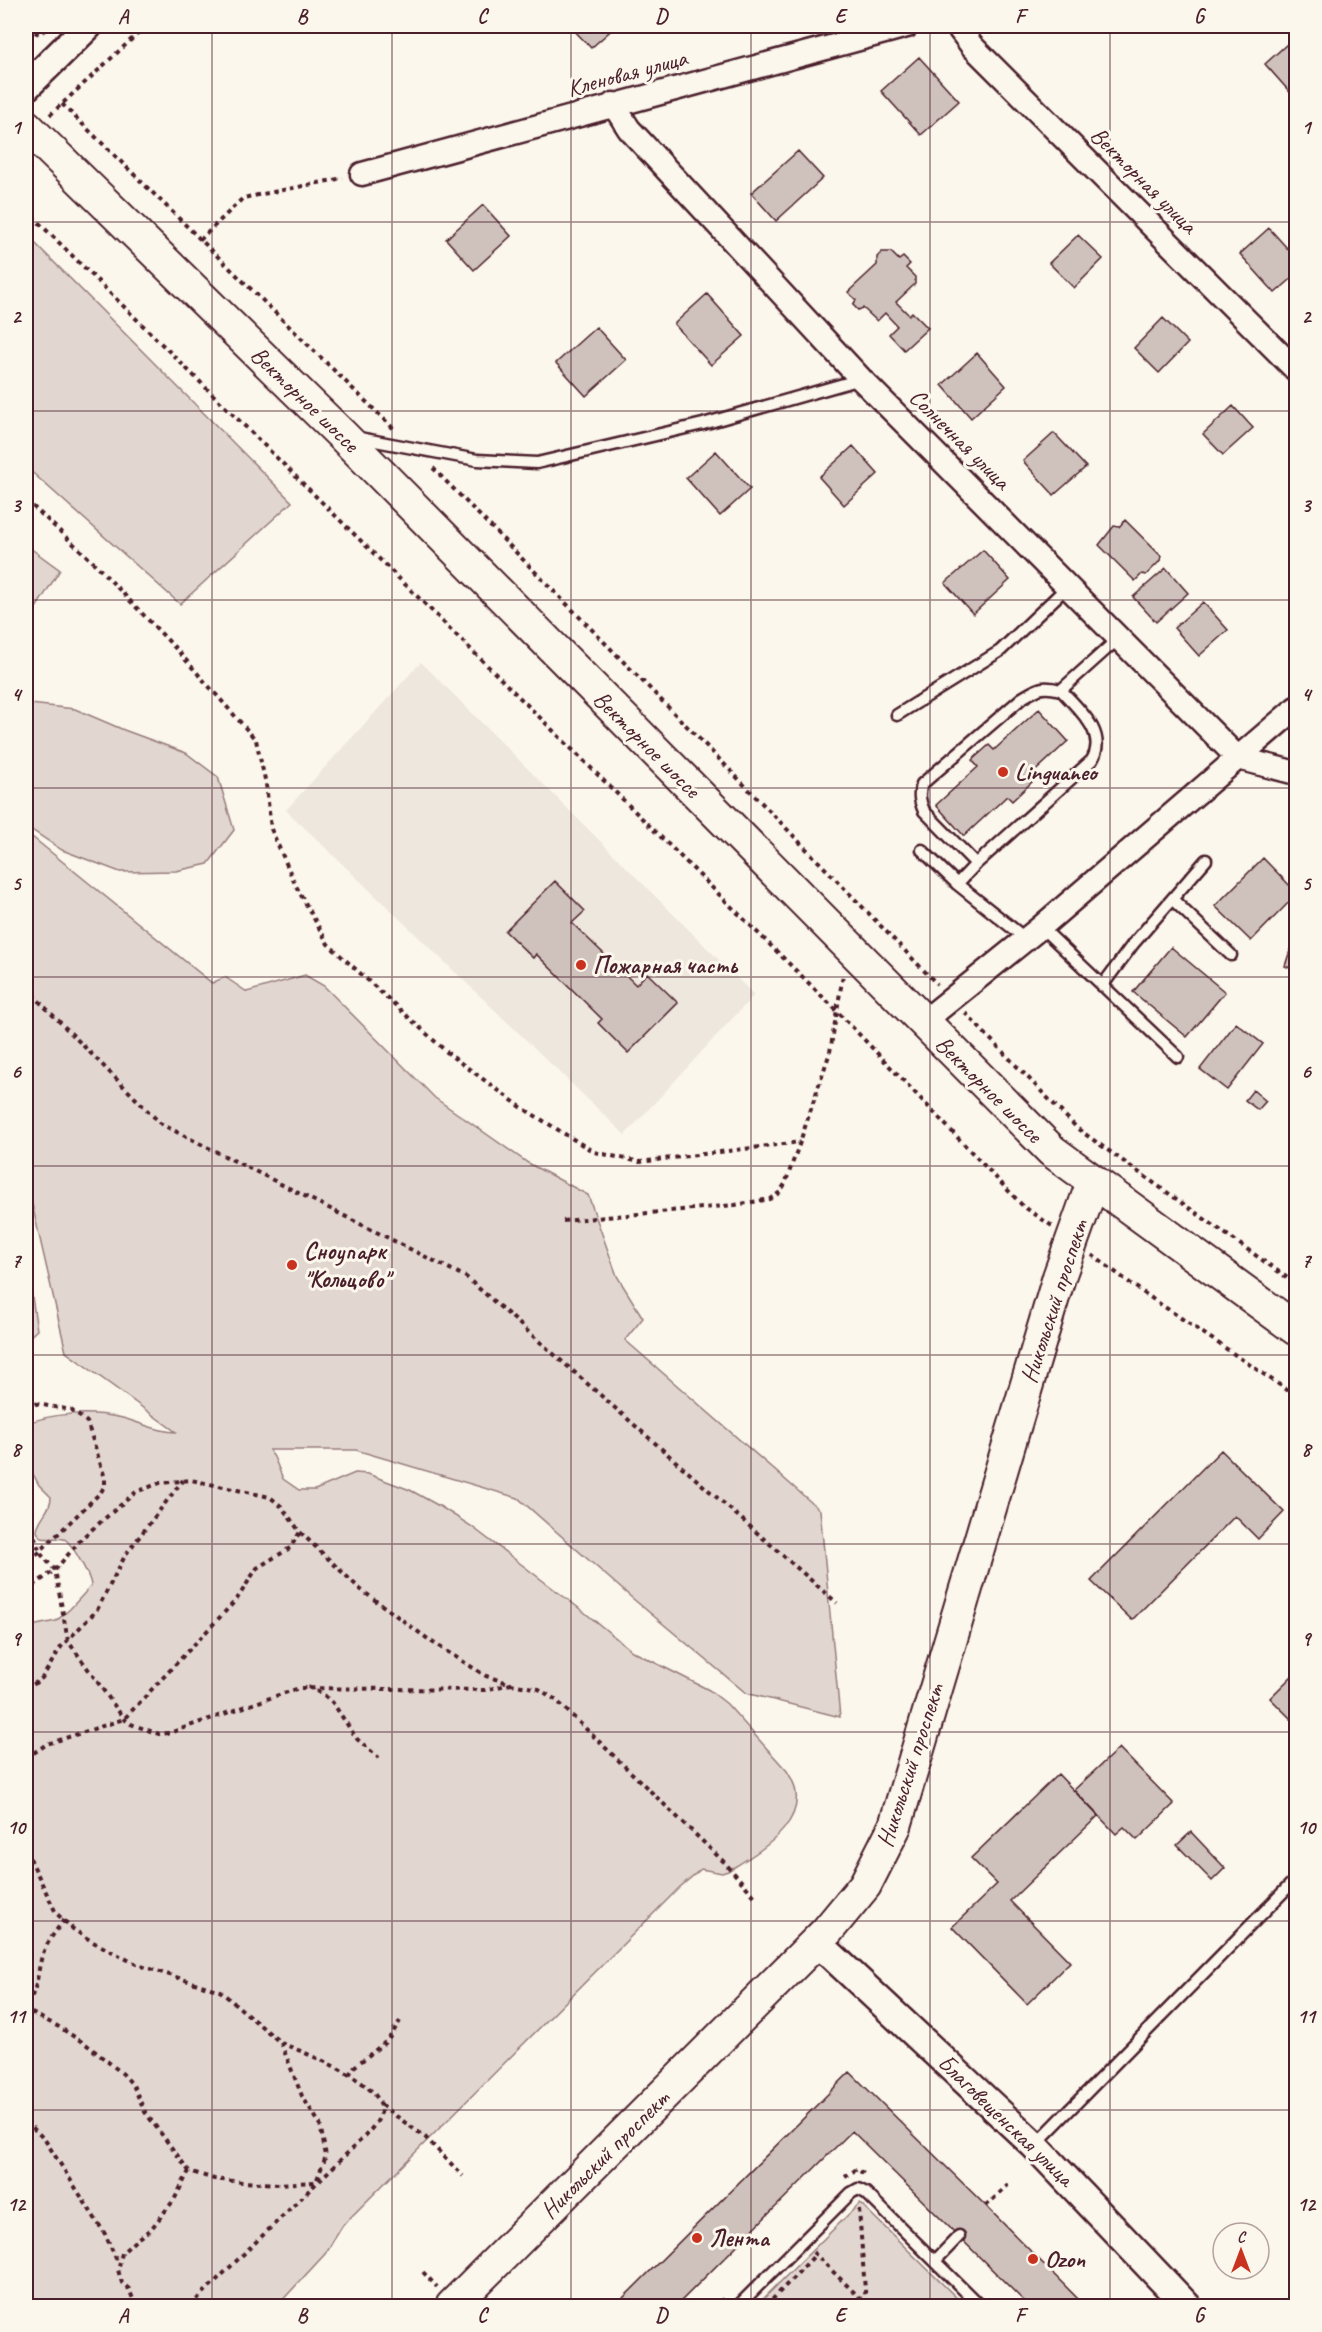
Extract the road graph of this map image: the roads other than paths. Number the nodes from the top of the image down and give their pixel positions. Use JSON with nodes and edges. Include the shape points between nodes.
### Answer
{"nodes":[{"id":1,"x":88,"y":26,"type":"edge"},
{"id":2,"x":907,"y":26,"type":"edge"},
{"id":3,"x":957,"y":26,"type":"edge"},
{"id":4,"x":26,"y":87,"type":"edge"},
{"id":5,"x":613,"y":104,"type":"junction"},
{"id":6,"x":28,"y":129,"type":"edge"},
{"id":7,"x":362,"y":174,"type":"road end"},
{"id":8,"x":1296,"y":370,"type":"edge"},
{"id":9,"x":861,"y":379,"type":"junction"},
{"id":10,"x":342,"y":435,"type":"junction"},
{"id":11,"x":1068,"y":586,"type":"junction"},
{"id":12,"x":1119,"y":638,"type":"junction"},
{"id":13,"x":1061,"y":690,"type":"junction"},
{"id":14,"x":1296,"y":708,"type":"edge"},
{"id":15,"x":897,"y":715,"type":"dead end"},
{"id":16,"x":1238,"y":758,"type":"junction"},
{"id":17,"x":1296,"y":773,"type":"edge"},
{"id":18,"x":922,"y":850,"type":"dead end"},
{"id":19,"x":1206,"y":860,"type":"dead end"},
{"id":20,"x":976,"y":864,"type":"junction"},
{"id":21,"x":957,"y":884,"type":"junction"},
{"id":22,"x":1172,"y":899,"type":"junction"},
{"id":23,"x":1034,"y":933,"type":"junction"},
{"id":24,"x":1231,"y":955,"type":"dead end"},
{"id":25,"x":1102,"y":986,"type":"junction"},
{"id":26,"x":923,"y":1022,"type":"junction"},
{"id":27,"x":1178,"y":1057,"type":"dead end"},
{"id":28,"x":1093,"y":1182,"type":"junction"},
{"id":29,"x":1296,"y":1329,"type":"edge"},
{"id":30,"x":1296,"y":1879,"type":"edge"},
{"id":31,"x":816,"y":1941,"type":"junction"},
{"id":32,"x":1034,"y":2145,"type":"junction"},
{"id":33,"x":959,"y":2236,"type":"dead end"},
{"id":34,"x":935,"y":2261,"type":"junction"},
{"id":35,"x":452,"y":2307,"type":"edge"},
{"id":36,"x":738,"y":2307,"type":"edge"},
{"id":37,"x":980,"y":2307,"type":"edge"},
{"id":38,"x":1187,"y":2307,"type":"edge"}],
"edges":[{"from":1,"to":4,"type":"street"},
{"from":2,"to":5,"type":"street","name":"Кленовая улица"},
{"from":3,"to":8,"type":"street","name":"Векторная улица","via":[[972,46]]},
{"from":5,"to":7,"type":"street","name":"Кленовая улица"},
{"from":5,"to":9,"type":"street","name":"Солнечная улица","via":[[629,129]]},
{"from":6,"to":10,"type":"main road","name":"Векторное шоссе"},
{"from":9,"to":10,"type":"lane","via":[[703,424],[537,463],[477,460]]},
{"from":9,"to":11,"type":"street","name":"Солнечная улица"},
{"from":10,"to":26,"type":"main road","name":"Векторное шоссе"},
{"from":11,"to":12,"type":"street","name":"Солнечная улица"},
{"from":11,"to":15,"type":"lane","via":[[1000,651]]},
{"from":12,"to":13,"type":"lane"},
{"from":12,"to":16,"type":"street","name":"Солнечная улица"},
{"from":13,"to":20,"type":"lane","via":[[1092,726],[1097,751],[1092,760]]},
{"from":13,"to":20,"type":"lane","via":[[1046,686],[1022,698],[922,784],[919,791],[924,811]]},
{"from":14,"to":16,"type":"street"},
{"from":16,"to":17,"type":"street"},
{"from":16,"to":23,"type":"street"},
{"from":18,"to":21,"type":"lane"},
{"from":19,"to":22,"type":"lane"},
{"from":20,"to":21,"type":"lane"},
{"from":21,"to":23,"type":"lane"},
{"from":22,"to":24,"type":"lane"},
{"from":22,"to":25,"type":"lane"},
{"from":23,"to":25,"type":"lane"},
{"from":23,"to":26,"type":"street"},
{"from":25,"to":27,"type":"lane"},
{"from":26,"to":28,"type":"main road","name":"Векторное шоссе","via":[[1052,1151]]},
{"from":28,"to":29,"type":"main road","name":"Векторное шоссе"},
{"from":28,"to":31,"type":"main road","name":"Никольский проспект","via":[[1071,1239],[895,1826],[865,1886]]},
{"from":30,"to":32,"type":"lane"},
{"from":31,"to":32,"type":"street","name":"Благовещенская улица"},
{"from":31,"to":35,"type":"main road","name":"Никольский проспект"},
{"from":32,"to":38,"type":"street","name":"Благовещенская улица"},
{"from":33,"to":34,"type":"lane"},
{"from":34,"to":36,"type":"lane","via":[[858,2189]]},
{"from":34,"to":37,"type":"lane"}]}
